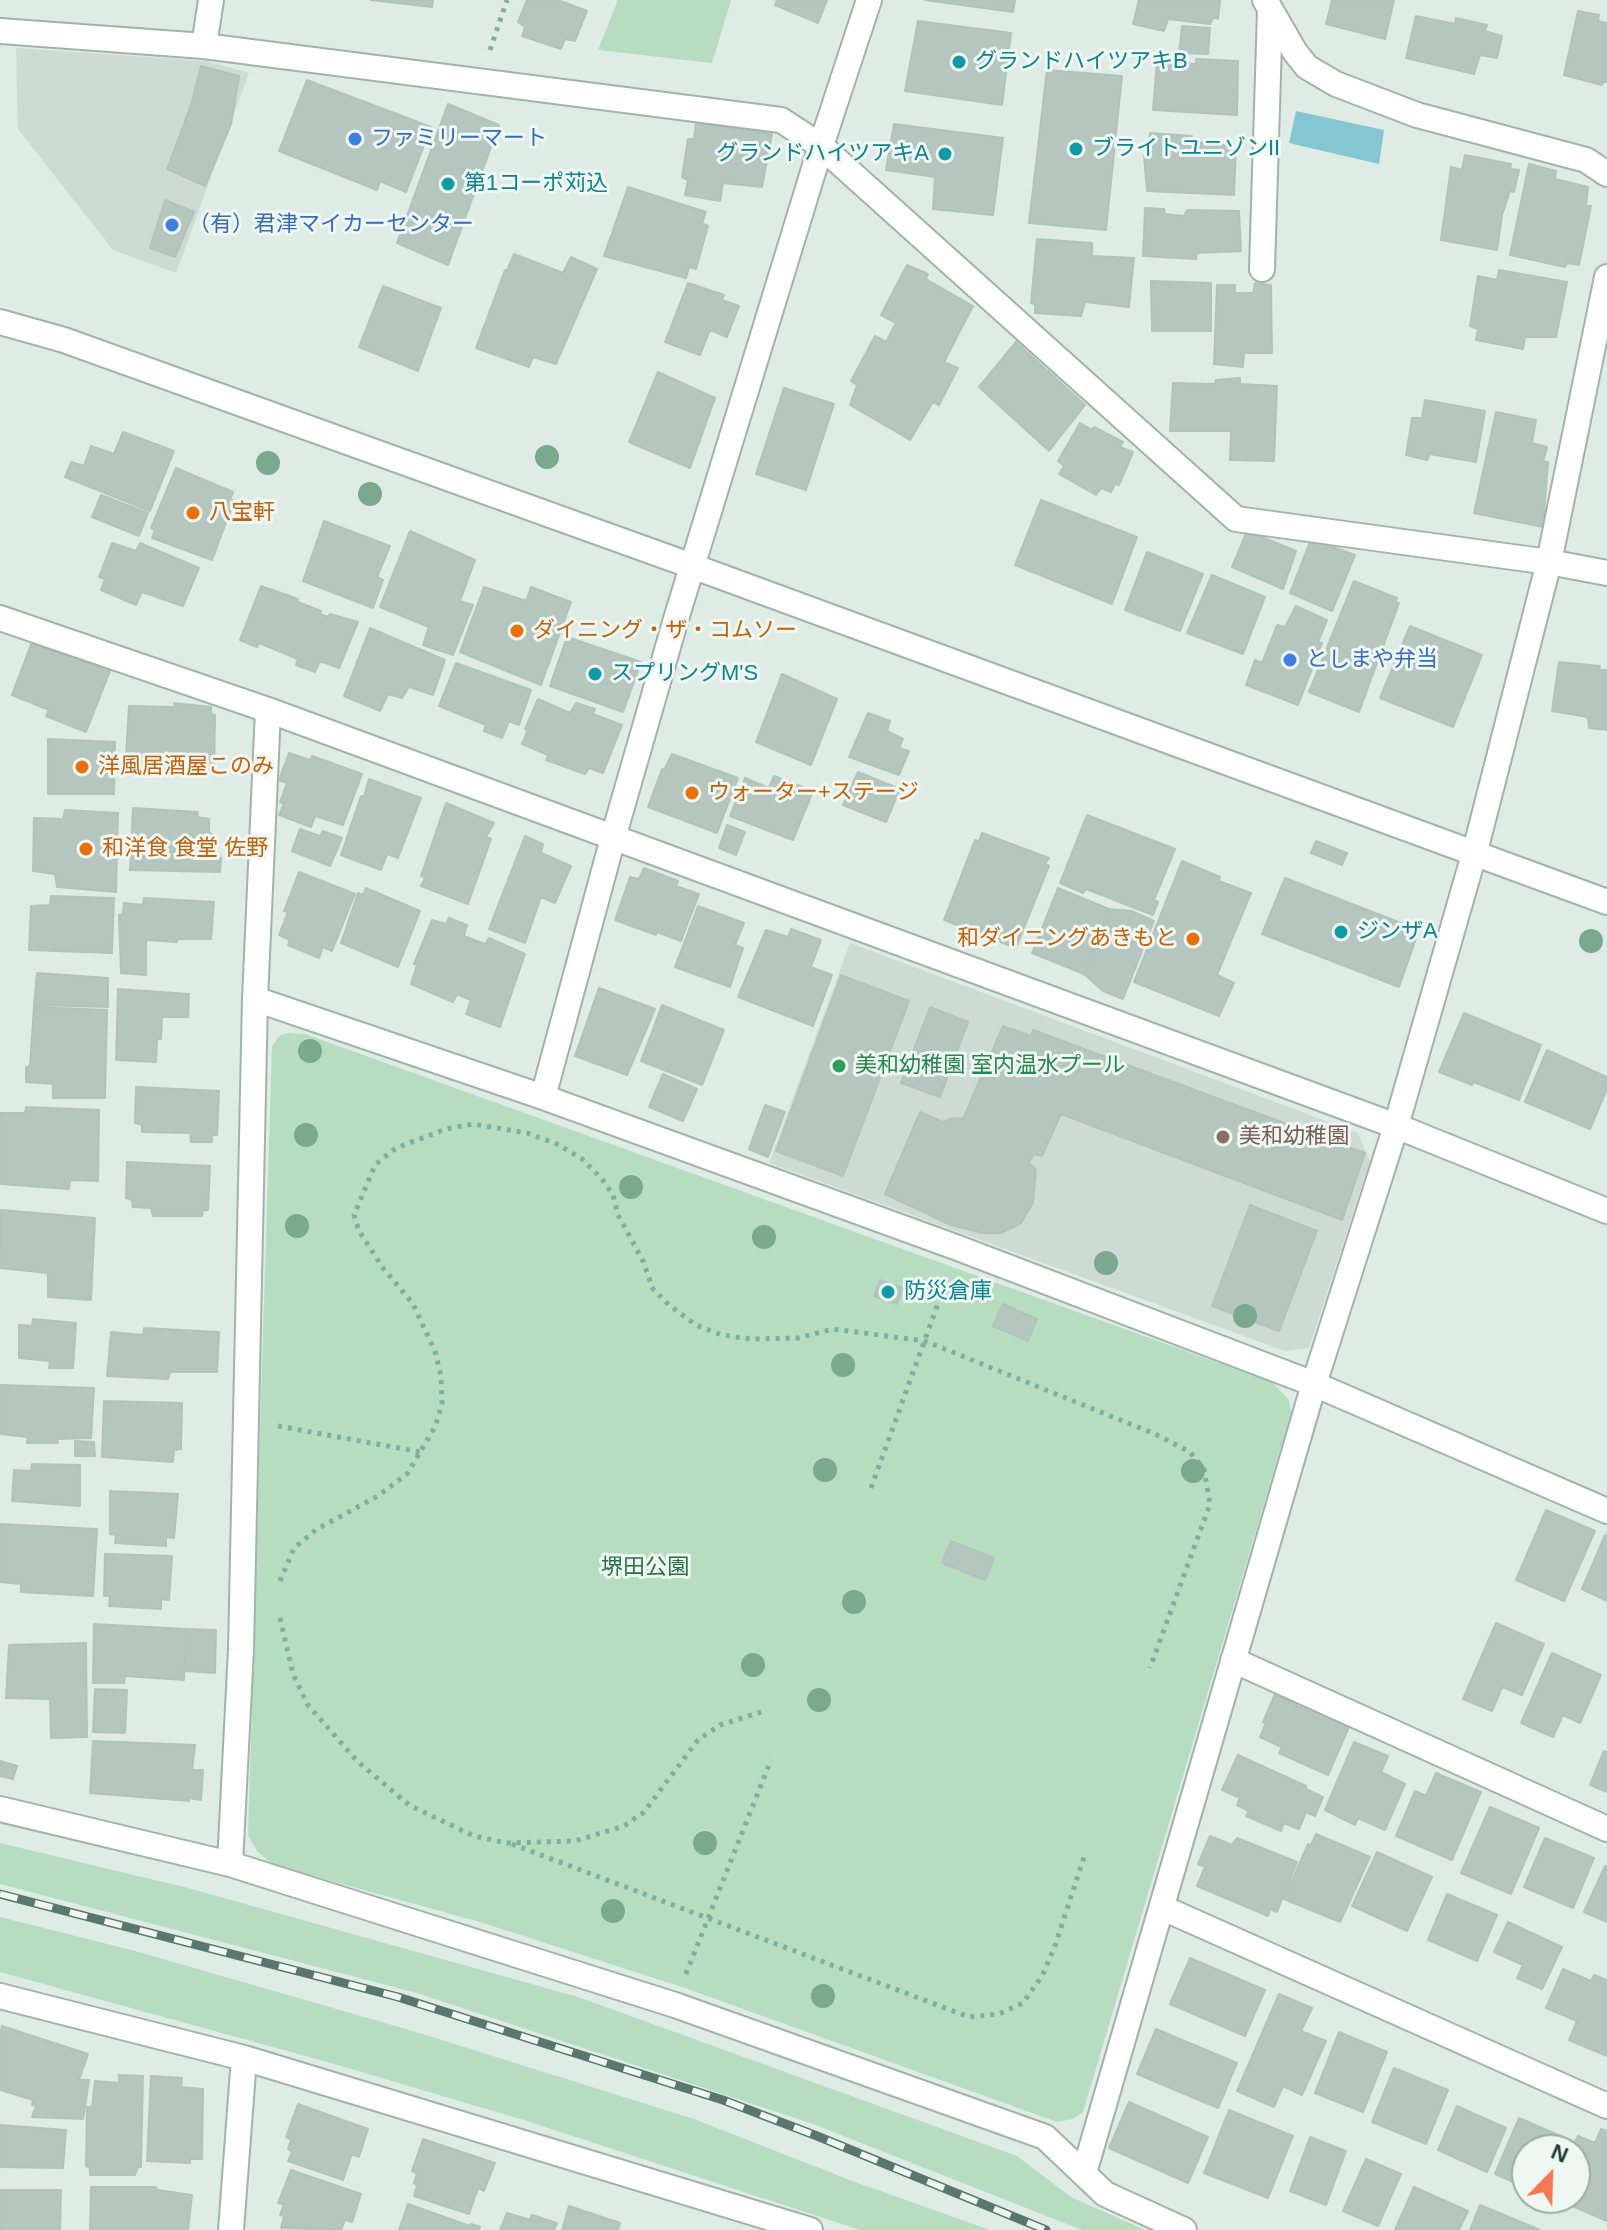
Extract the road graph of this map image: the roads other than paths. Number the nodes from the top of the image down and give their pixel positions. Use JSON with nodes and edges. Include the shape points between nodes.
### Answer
{"nodes":[{"id":1,"x":211,"y":0,"type":"edge"},
{"id":2,"x":869,"y":0,"type":"edge"},
{"id":3,"x":1268,"y":4,"type":"edge"},
{"id":4,"x":0,"y":31,"type":"edge"},
{"id":5,"x":204,"y":46,"type":"junction"},
{"id":6,"x":821,"y":146,"type":"junction"},
{"id":7,"x":1607,"y":174,"type":"edge"},
{"id":8,"x":1262,"y":269,"type":"dead end"},
{"id":9,"x":1607,"y":277,"type":"edge"},
{"id":10,"x":0,"y":322,"type":"edge"},
{"id":11,"x":1549,"y":562,"type":"junction"},
{"id":12,"x":692,"y":566,"type":"junction"},
{"id":13,"x":1607,"y":573,"type":"edge"},
{"id":14,"x":0,"y":618,"type":"edge"},
{"id":15,"x":268,"y":710,"type":"junction"},
{"id":16,"x":613,"y":838,"type":"junction"},
{"id":17,"x":1475,"y":851,"type":"junction"},
{"id":18,"x":1607,"y":902,"type":"edge"},
{"id":19,"x":255,"y":999,"type":"junction"},
{"id":20,"x":543,"y":1097,"type":"junction"},
{"id":21,"x":1396,"y":1126,"type":"junction"},
{"id":22,"x":1607,"y":1211,"type":"edge"},
{"id":23,"x":1314,"y":1384,"type":"junction"},
{"id":24,"x":1607,"y":1511,"type":"edge"},
{"id":25,"x":1233,"y":1660,"type":"junction"},
{"id":26,"x":0,"y":1809,"type":"edge"},
{"id":27,"x":1607,"y":1829,"type":"edge"},
{"id":28,"x":230,"y":1864,"type":"junction"},
{"id":29,"x":1163,"y":1908,"type":"junction"},
{"id":30,"x":0,"y":1996,"type":"edge"},
{"id":31,"x":244,"y":2058,"type":"junction"},
{"id":32,"x":1607,"y":2106,"type":"edge"},
{"id":33,"x":1084,"y":2173,"type":"junction"},
{"id":34,"x":231,"y":2230,"type":"edge"},
{"id":35,"x":810,"y":2230,"type":"edge"},
{"id":36,"x":1184,"y":2230,"type":"edge"}],
"edges":[{"from":1,"to":5,"type":"street"},
{"from":2,"to":6,"type":"street"},
{"from":3,"to":7,"type":"street","via":[[1307,67],[1336,84],[1417,115],[1586,160]]},
{"from":3,"to":8,"type":"street"},
{"from":4,"to":5,"type":"street"},
{"from":5,"to":6,"type":"street","via":[[781,120]]},
{"from":6,"to":11,"type":"street","via":[[1236,519]]},
{"from":6,"to":12,"type":"street"},
{"from":9,"to":11,"type":"street"},
{"from":10,"to":12,"type":"street","via":[[64,340]]},
{"from":11,"to":13,"type":"street"},
{"from":11,"to":17,"type":"street"},
{"from":12,"to":16,"type":"street"},
{"from":12,"to":17,"type":"street"},
{"from":14,"to":15,"type":"street"},
{"from":15,"to":16,"type":"street"},
{"from":15,"to":19,"type":"street"},
{"from":16,"to":20,"type":"street"},
{"from":16,"to":21,"type":"street"},
{"from":17,"to":18,"type":"street"},
{"from":17,"to":21,"type":"street"},
{"from":19,"to":20,"type":"street"},
{"from":19,"to":28,"type":"street","via":[[241,1649]]},
{"from":20,"to":23,"type":"street"},
{"from":21,"to":22,"type":"street"},
{"from":21,"to":23,"type":"street"},
{"from":23,"to":24,"type":"street"},
{"from":23,"to":25,"type":"street"},
{"from":25,"to":27,"type":"street"},
{"from":25,"to":29,"type":"street"},
{"from":26,"to":28,"type":"street"},
{"from":28,"to":33,"type":"street","via":[[675,2005],[1045,2137]]},
{"from":29,"to":32,"type":"street"},
{"from":29,"to":33,"type":"street"},
{"from":30,"to":31,"type":"street"},
{"from":31,"to":34,"type":"street"},
{"from":31,"to":35,"type":"street"},
{"from":33,"to":36,"type":"street","via":[[1105,2194]]}]}
